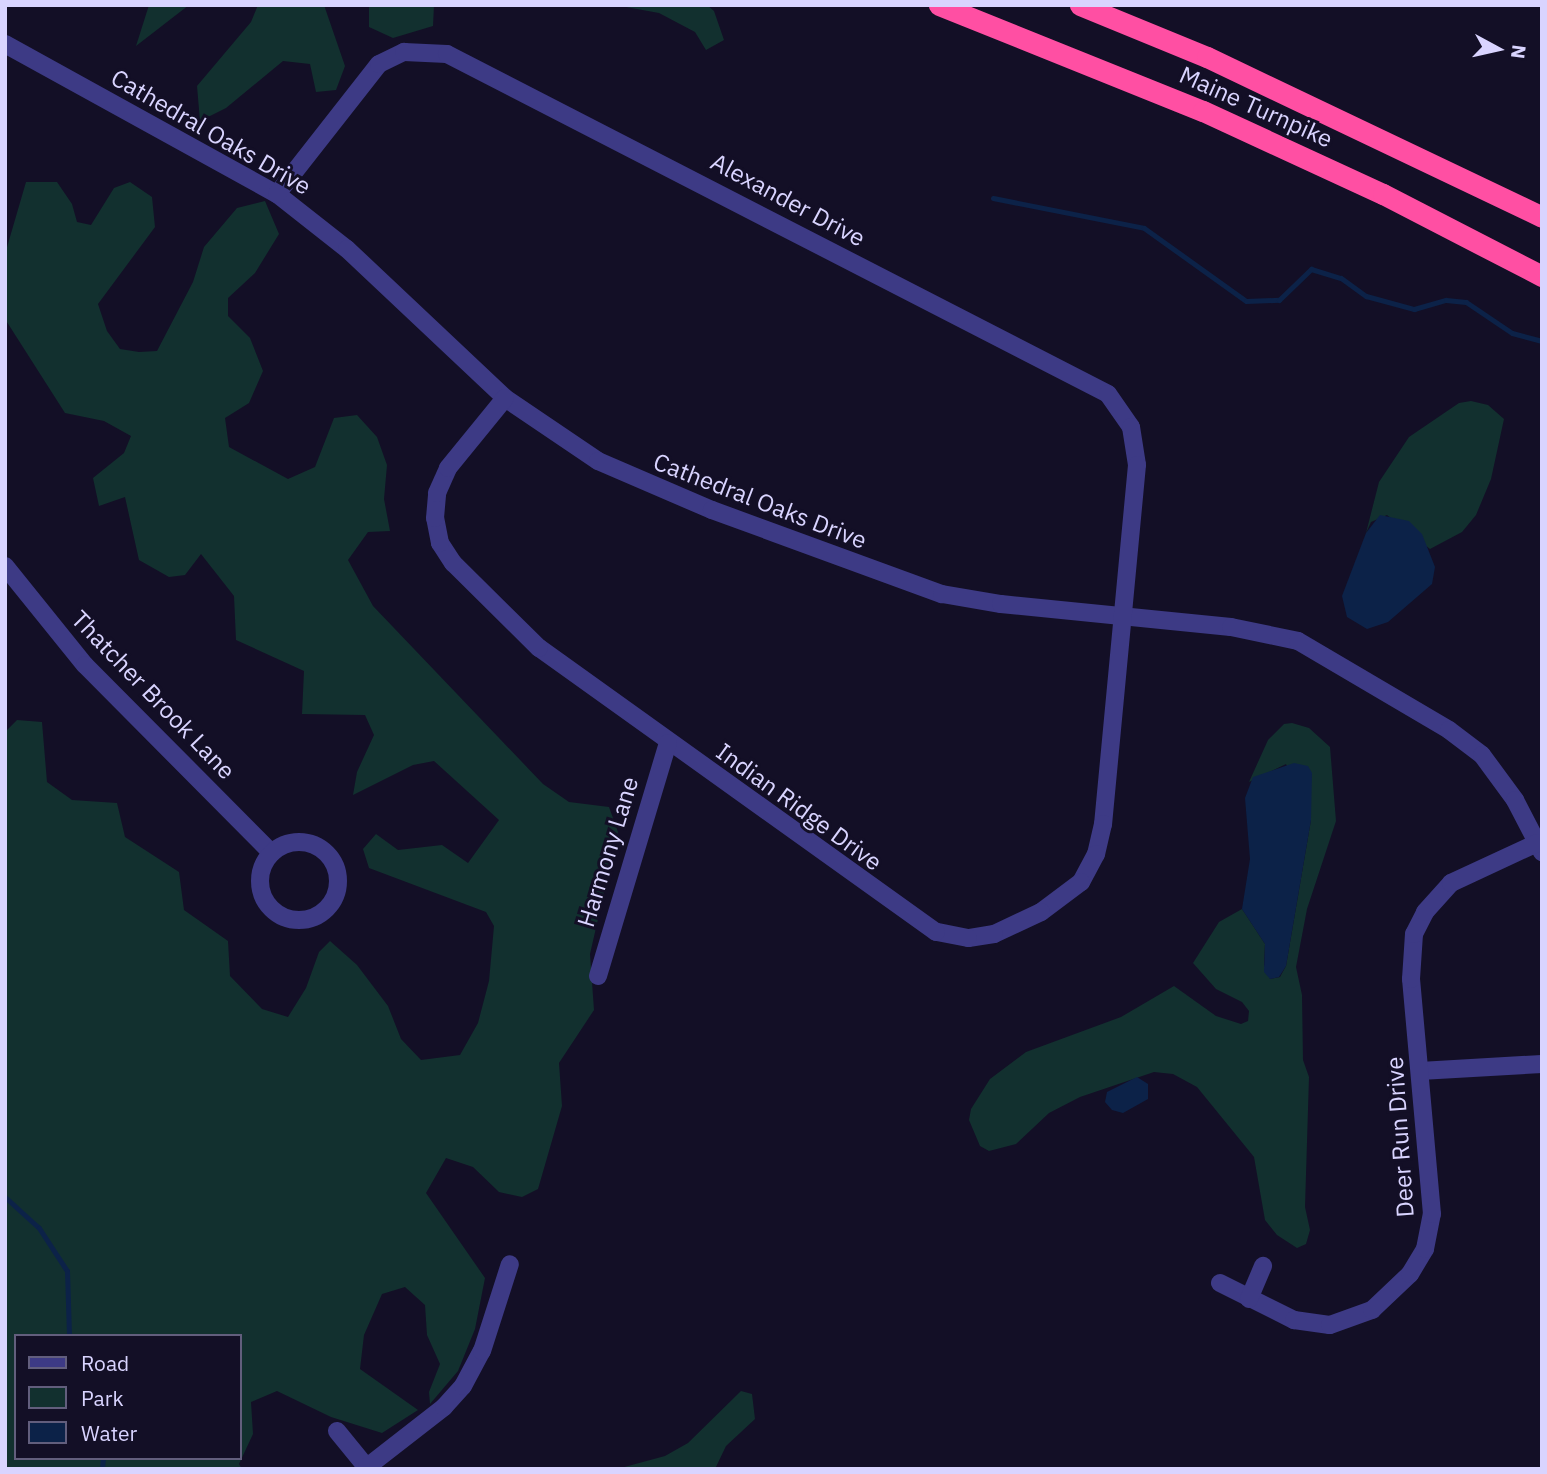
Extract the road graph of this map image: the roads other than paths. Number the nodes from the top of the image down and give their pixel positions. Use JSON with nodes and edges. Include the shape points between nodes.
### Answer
{"nodes":[{"id":1,"x":939,"y":5,"type":"edge"},
{"id":2,"x":1080,"y":5,"type":"edge"},
{"id":3,"x":5,"y":44,"type":"edge"},
{"id":4,"x":277,"y":194,"type":"junction"},
{"id":5,"x":1542,"y":218,"type":"edge"},
{"id":6,"x":1542,"y":276,"type":"edge"},
{"id":7,"x":505,"y":398,"type":"junction"},
{"id":8,"x":5,"y":566,"type":"edge"},
{"id":9,"x":1120,"y":617,"type":"junction"},
{"id":10,"x":668,"y":743,"type":"junction"},
{"id":11,"x":1539,"y":848,"type":"edge"},
{"id":12,"x":272,"y":853,"type":"junction"},
{"id":13,"x":598,"y":976,"type":"dead end"},
{"id":14,"x":1542,"y":1064,"type":"edge"},
{"id":15,"x":1420,"y":1070,"type":"junction"},
{"id":16,"x":510,"y":1264,"type":"dead end"},
{"id":17,"x":1264,"y":1266,"type":"dead end"},
{"id":18,"x":1220,"y":1283,"type":"dead end"},
{"id":19,"x":1249,"y":1299,"type":"junction"},
{"id":20,"x":337,"y":1431,"type":"dead end"},
{"id":21,"x":367,"y":1468,"type":"edge"}],
"edges":[{"from":1,"to":6,"type":"highway","name":"Maine Turnpike","via":[[1215,116],[1383,194]]},
{"from":2,"to":5,"type":"highway","name":"Maine Turnpike","via":[[1207,57]]},
{"from":3,"to":4,"type":"street","name":"Cathedral Oaks Drive"},
{"from":4,"to":7,"type":"street","name":"Cathedral Oaks Drive","via":[[347,249]]},
{"from":4,"to":9,"type":"street","name":"Alexander Drive","via":[[379,64],[404,52],[432,51],[484,71],[1108,394],[1128,420],[1136,456]]},
{"from":7,"to":9,"type":"street","name":"Cathedral Oaks Drive","via":[[578,450],[626,475],[873,572],[962,598]]},
{"from":7,"to":10,"type":"street","name":"Indian Ridge Drive","via":[[441,480],[435,518],[440,543],[477,589],[539,648]]},
{"from":8,"to":12,"type":"street","name":"Thatcher Brook Lane","via":[[85,665]]},
{"from":9,"to":10,"type":"street","name":"Indian Ridge Drive","via":[[1096,854],[1074,889],[994,934],[957,937],[923,925]]},
{"from":9,"to":11,"type":"street","name":"Cathedral Oaks Drive","via":[[1265,632],[1315,649],[1482,755],[1515,800]]},
{"from":10,"to":13,"type":"street","name":"Harmony Lane"},
{"from":11,"to":15,"type":"street","name":"Deer Run Drive","via":[[1451,883],[1419,923],[1411,958]]},
{"from":12,"to":12,"type":"street","via":[[260,882],[273,911],[304,920],[326,909],[338,887],[329,856],[301,842]]},
{"from":14,"to":15,"type":"street"},
{"from":15,"to":19,"type":"street","name":"Deer Run Drive","via":[[1432,1214],[1425,1249],[1409,1274],[1372,1310],[1340,1324],[1294,1321]]},
{"from":16,"to":21,"type":"street","via":[[482,1351],[463,1386],[444,1407]]},
{"from":17,"to":19,"type":"street"},
{"from":18,"to":19,"type":"street","name":"Deer Run Drive"},
{"from":20,"to":21,"type":"street"}]}
